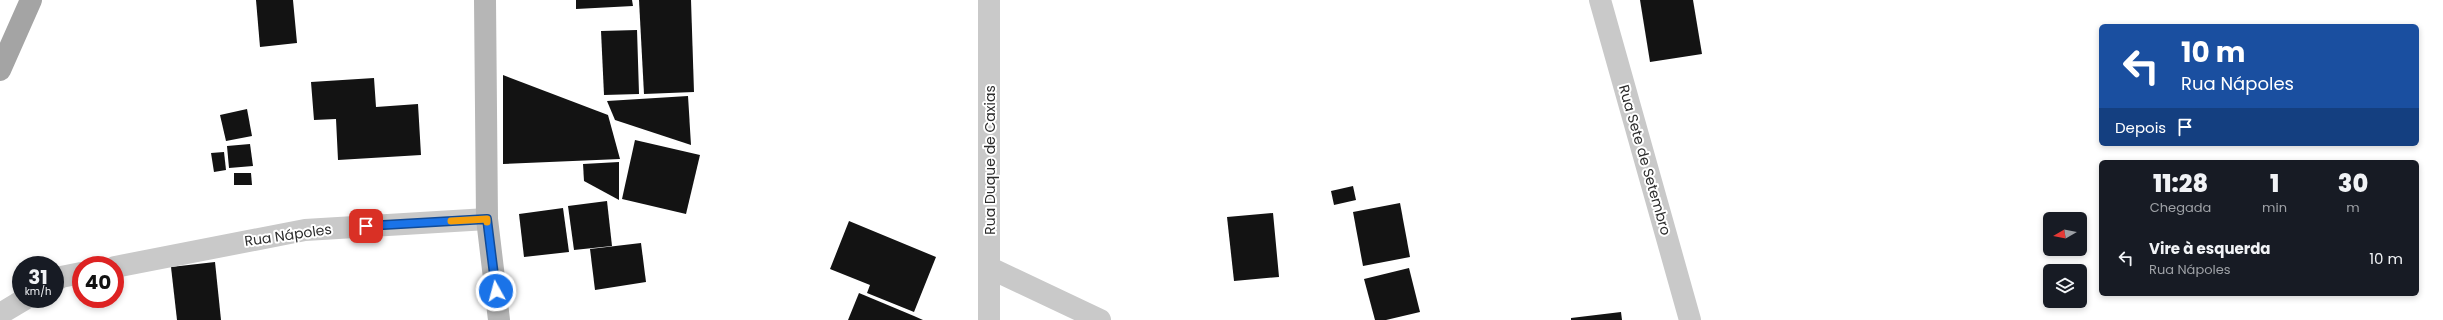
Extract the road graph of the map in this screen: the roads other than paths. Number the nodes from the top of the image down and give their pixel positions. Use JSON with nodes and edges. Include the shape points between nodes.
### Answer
{"nodes":[{"id":1,"x":31,"y":0,"type":"edge"},
{"id":2,"x":485,"y":0,"type":"edge"},
{"id":3,"x":989,"y":0,"type":"edge"},
{"id":4,"x":1600,"y":0,"type":"edge"},
{"id":5,"x":0,"y":70,"type":"edge"},
{"id":6,"x":487,"y":219,"type":"junction"},
{"id":7,"x":124,"y":265,"type":"edge"},
{"id":8,"x":990,"y":268,"type":"junction"},
{"id":9,"x":12,"y":307,"type":"edge"},
{"id":10,"x":0,"y":314,"type":"edge"},
{"id":11,"x":499,"y":320,"type":"edge"},
{"id":12,"x":989,"y":320,"type":"edge"},
{"id":13,"x":1100,"y":320,"type":"edge"},
{"id":14,"x":1690,"y":320,"type":"edge"}],
"edges":[{"from":1,"to":5,"type":"main road"},
{"from":2,"to":6,"type":"street"},
{"from":3,"to":8,"type":"street","name":"Rua Duque de Caxias"},
{"from":4,"to":14,"type":"street","name":"Rua Sete de Setembro"},
{"from":6,"to":7,"type":"street","name":"Rua Nápoles","via":[[305,230]]},
{"from":6,"to":11,"type":"street"},
{"from":8,"to":12,"type":"street","name":"Rua Duque de Caxias"},
{"from":8,"to":13,"type":"street"},
{"from":9,"to":10,"type":"street"}]}
